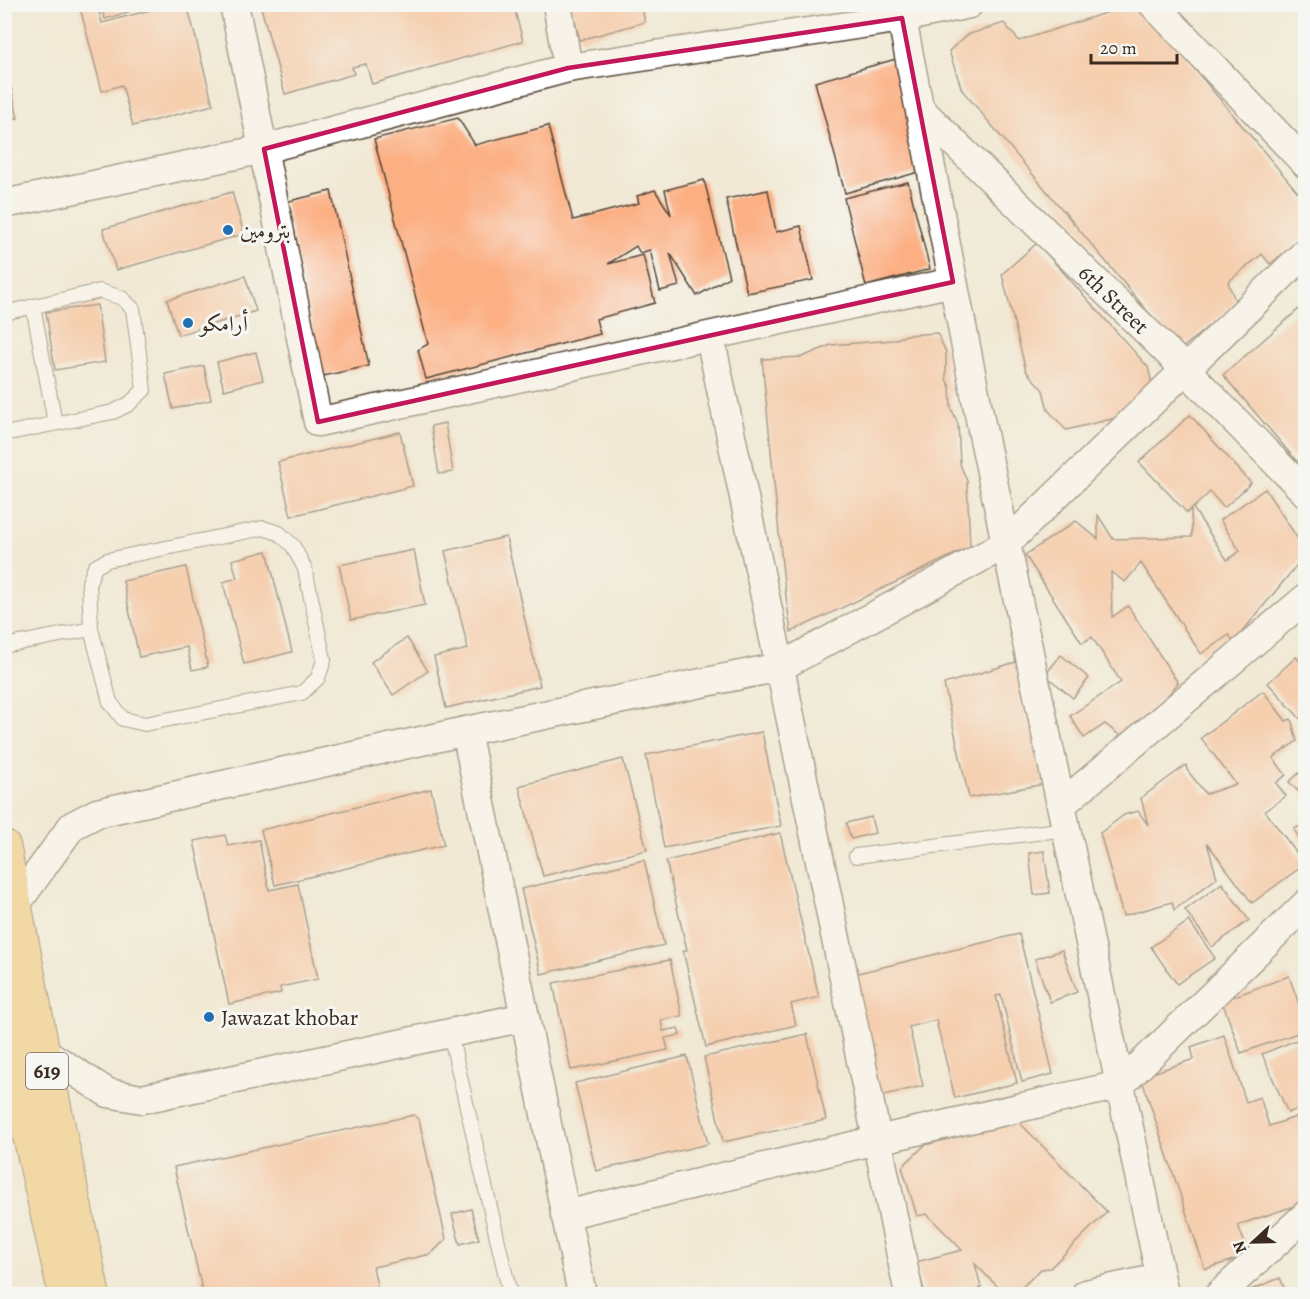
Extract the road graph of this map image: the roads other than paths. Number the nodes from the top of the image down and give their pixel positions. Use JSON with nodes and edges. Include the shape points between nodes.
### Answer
{"nodes":[{"id":1,"x":234,"y":4,"type":"edge"},
{"id":2,"x":556,"y":4,"type":"edge"},
{"id":3,"x":969,"y":4,"type":"edge"},
{"id":4,"x":1153,"y":4,"type":"edge"},
{"id":5,"x":901,"y":11,"type":"edge"},
{"id":6,"x":568,"y":68,"type":"junction"},
{"id":7,"x":920,"y":109,"type":"junction"},
{"id":8,"x":264,"y":149,"type":"junction"},
{"id":9,"x":1305,"y":164,"type":"edge"},
{"id":10,"x":4,"y":204,"type":"edge"},
{"id":11,"x":1305,"y":252,"type":"edge"},
{"id":12,"x":953,"y":282,"type":"junction"},
{"id":13,"x":33,"y":306,"type":"junction"},
{"id":14,"x":4,"y":313,"type":"edge"},
{"id":15,"x":710,"y":337,"type":"junction"},
{"id":16,"x":1185,"y":369,"type":"junction"},
{"id":17,"x":55,"y":423,"type":"junction"},
{"id":18,"x":4,"y":434,"type":"edge"},
{"id":19,"x":1305,"y":493,"type":"edge"},
{"id":20,"x":1006,"y":544,"type":"junction"},
{"id":21,"x":1305,"y":597,"type":"edge"},
{"id":22,"x":91,"y":629,"type":"junction"},
{"id":23,"x":4,"y":646,"type":"edge"},
{"id":24,"x":780,"y":667,"type":"junction"},
{"id":25,"x":466,"y":730,"type":"junction"},
{"id":26,"x":1064,"y":817,"type":"junction"},
{"id":27,"x":4,"y":847,"type":"edge"},
{"id":28,"x":856,"y":856,"type":"dead end"},
{"id":29,"x":16,"y":904,"type":"junction"},
{"id":30,"x":1305,"y":904,"type":"edge"},
{"id":31,"x":29,"y":978,"type":"junction"},
{"id":32,"x":525,"y":1017,"type":"junction"},
{"id":33,"x":450,"y":1033,"type":"junction"},
{"id":34,"x":43,"y":1050,"type":"junction"},
{"id":35,"x":1120,"y":1085,"type":"junction"},
{"id":36,"x":877,"y":1140,"type":"junction"},
{"id":37,"x":565,"y":1215,"type":"junction"},
{"id":38,"x":1305,"y":1215,"type":"edge"},
{"id":39,"x":1162,"y":1286,"type":"edge"},
{"id":40,"x":65,"y":1294,"type":"edge"},
{"id":41,"x":93,"y":1294,"type":"edge"},
{"id":42,"x":510,"y":1294,"type":"edge"},
{"id":43,"x":582,"y":1294,"type":"edge"},
{"id":44,"x":909,"y":1294,"type":"edge"},
{"id":45,"x":1086,"y":1294,"type":"edge"},
{"id":46,"x":1220,"y":1294,"type":"edge"}],
"edges":[{"from":1,"to":8,"type":"street"},
{"from":2,"to":6,"type":"street"},
{"from":3,"to":5,"type":"street"},
{"from":4,"to":9,"type":"street"},
{"from":5,"to":6,"type":"street"},
{"from":5,"to":7,"type":"street"},
{"from":6,"to":8,"type":"street"},
{"from":7,"to":12,"type":"street"},
{"from":7,"to":16,"type":"street","name":"6th Street"},
{"from":8,"to":10,"type":"street"},
{"from":8,"to":15,"type":"street","via":[[318,422]]},
{"from":11,"to":16,"type":"street"},
{"from":12,"to":15,"type":"street"},
{"from":12,"to":20,"type":"street"},
{"from":13,"to":14,"type":"lane"},
{"from":13,"to":17,"type":"lane"},
{"from":13,"to":17,"type":"lane","via":[[100,291],[122,298],[133,309],[144,390],[113,412]]},
{"from":15,"to":24,"type":"street"},
{"from":16,"to":19,"type":"street","name":"6th Street"},
{"from":16,"to":20,"type":"street"},
{"from":17,"to":18,"type":"lane"},
{"from":20,"to":24,"type":"street"},
{"from":20,"to":26,"type":"street"},
{"from":21,"to":26,"type":"street"},
{"from":22,"to":22,"type":"lane","via":[[88,582],[95,567],[107,560],[263,528],[279,533],[293,546],[305,569],[324,660],[318,678],[302,693],[145,724],[123,719],[110,702]]},
{"from":22,"to":23,"type":"lane"},
{"from":24,"to":25,"type":"street"},
{"from":24,"to":36,"type":"street"},
{"from":25,"to":29,"type":"street","via":[[97,813],[72,826]]},
{"from":25,"to":32,"type":"street"},
{"from":26,"to":28,"type":"lane"},
{"from":26,"to":35,"type":"street"},
{"from":27,"to":29,"type":"highway","number":"619"},
{"from":29,"to":31,"type":"highway","number":"619"},
{"from":30,"to":35,"type":"street"},
{"from":31,"to":34,"type":"highway","number":"619"},
{"from":31,"to":40,"type":"highway","via":[[8,1040]]},
{"from":32,"to":33,"type":"street"},
{"from":32,"to":37,"type":"street"},
{"from":33,"to":34,"type":"street","via":[[142,1099],[108,1094]]},
{"from":33,"to":42,"type":"lane"},
{"from":34,"to":41,"type":"highway","number":"619"},
{"from":35,"to":36,"type":"street"},
{"from":35,"to":39,"type":"street"},
{"from":36,"to":37,"type":"street"},
{"from":36,"to":44,"type":"street"},
{"from":37,"to":43,"type":"street"},
{"from":38,"to":46,"type":"street"},
{"from":39,"to":45,"type":"street"}]}
